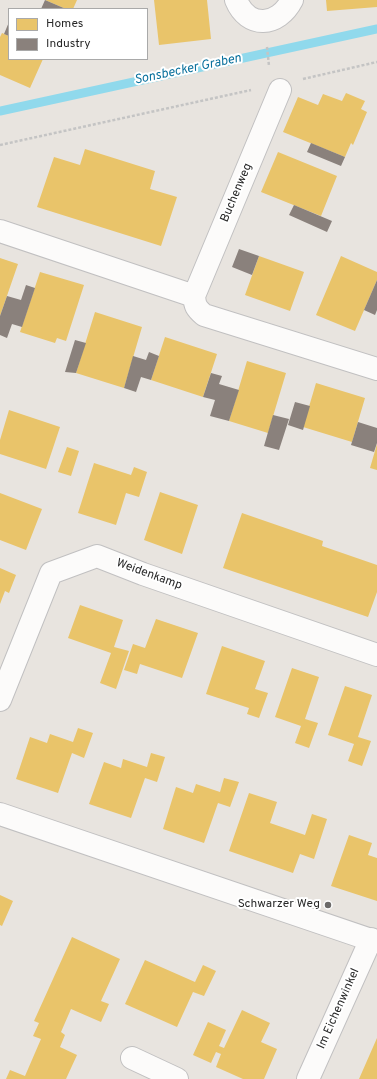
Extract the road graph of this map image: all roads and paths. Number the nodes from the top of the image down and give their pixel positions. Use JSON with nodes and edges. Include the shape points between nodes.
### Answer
{"nodes":[{"id":1,"x":236,"y":0,"type":"edge"},
{"id":2,"x":292,"y":0,"type":"edge"},
{"id":3,"x":267,"y":44,"type":"dead end"},
{"id":4,"x":377,"y":62,"type":"edge"},
{"id":5,"x":282,"y":81,"type":"junction"},
{"id":6,"x":256,"y":89,"type":"dead end"},
{"id":7,"x":0,"y":145,"type":"edge"},
{"id":8,"x":0,"y":231,"type":"edge"},
{"id":9,"x":194,"y":296,"type":"junction"},
{"id":10,"x":377,"y":369,"type":"edge"},
{"id":11,"x":377,"y":655,"type":"edge"},
{"id":12,"x":0,"y":700,"type":"edge"},
{"id":13,"x":0,"y":814,"type":"edge"},
{"id":14,"x":374,"y":941,"type":"edge"},
{"id":15,"x":132,"y":1058,"type":"dead end"},
{"id":16,"x":177,"y":1079,"type":"edge"},
{"id":17,"x":308,"y":1079,"type":"edge"}],
"edges":[{"from":1,"to":2,"type":"street","via":[[248,16],[260,21],[277,18]]},
{"from":3,"to":5,"type":"path"},
{"from":4,"to":5,"type":"path"},
{"from":5,"to":9,"type":"street","name":"Buchenweg"},
{"from":6,"to":7,"type":"path"},
{"from":8,"to":9,"type":"street"},
{"from":9,"to":10,"type":"street","via":[[197,309],[204,315]]},
{"from":11,"to":12,"type":"street","name":"Weidenkamp","via":[[97,556],[51,573]]},
{"from":13,"to":14,"type":"street"},
{"from":14,"to":17,"type":"street","name":"Im Eichenwinkel"},
{"from":15,"to":16,"type":"street"}]}
